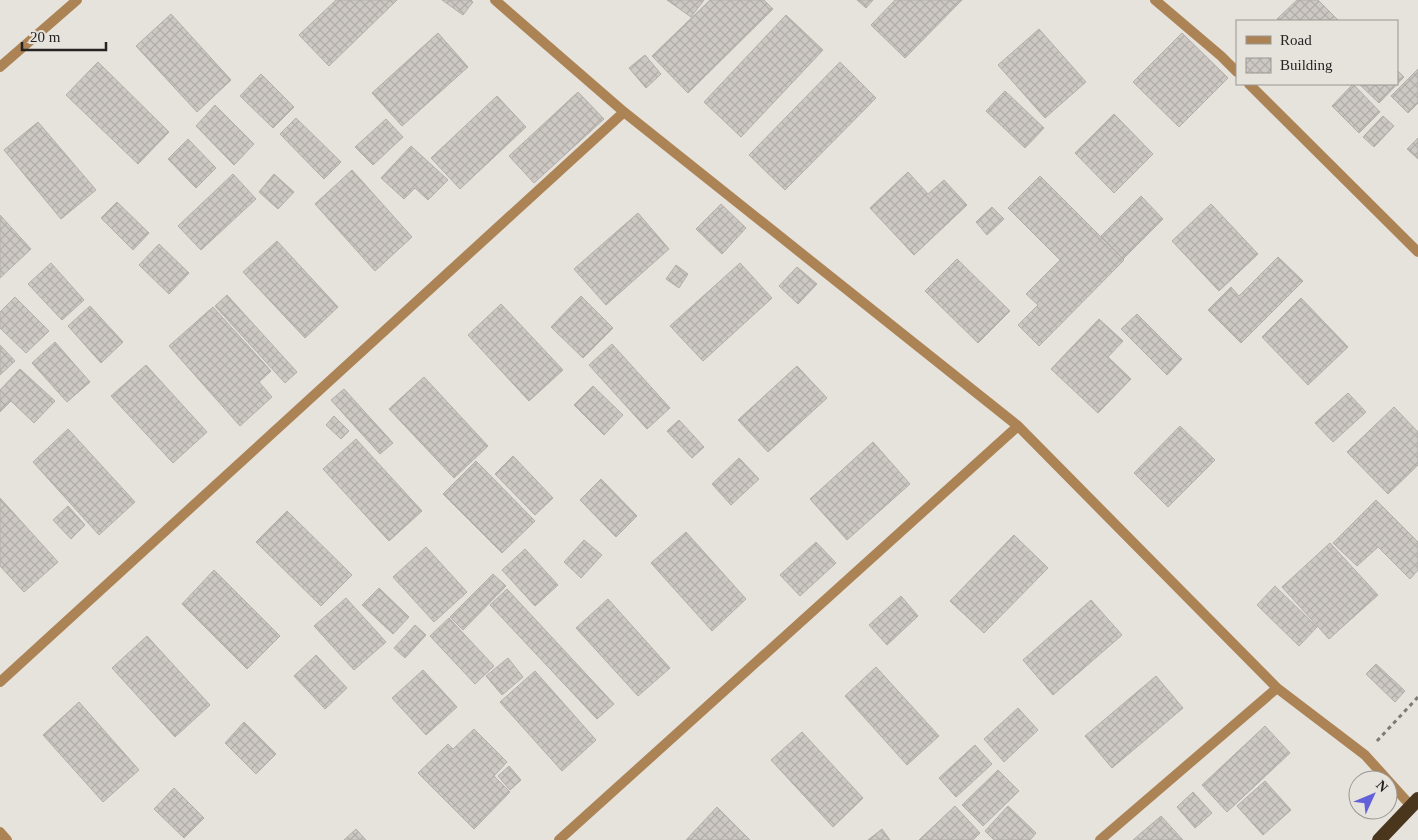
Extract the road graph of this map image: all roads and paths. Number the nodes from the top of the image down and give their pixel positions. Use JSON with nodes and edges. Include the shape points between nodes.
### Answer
{"nodes":[{"id":1,"x":76,"y":0,"type":"edge"},
{"id":2,"x":495,"y":0,"type":"edge"},
{"id":3,"x":1155,"y":0,"type":"edge"},
{"id":4,"x":0,"y":67,"type":"edge"},
{"id":5,"x":1236,"y":71,"type":"edge"},
{"id":6,"x":1250,"y":85,"type":"edge"},
{"id":7,"x":624,"y":112,"type":"junction"},
{"id":8,"x":1418,"y":252,"type":"edge"},
{"id":9,"x":1018,"y":426,"type":"junction"},
{"id":10,"x":0,"y":682,"type":"edge"},
{"id":11,"x":1277,"y":688,"type":"junction"},
{"id":12,"x":1418,"y":697,"type":"edge"},
{"id":13,"x":1365,"y":755,"type":"junction"},
{"id":14,"x":1415,"y":802,"type":"edge"},
{"id":15,"x":0,"y":832,"type":"edge"},
{"id":16,"x":7,"y":840,"type":"edge"},
{"id":17,"x":559,"y":840,"type":"edge"},
{"id":18,"x":1100,"y":840,"type":"edge"},
{"id":19,"x":1379,"y":840,"type":"edge"}],
"edges":[{"from":1,"to":4,"type":"street"},
{"from":2,"to":7,"type":"street"},
{"from":3,"to":5,"type":"street"},
{"from":6,"to":8,"type":"street"},
{"from":7,"to":9,"type":"street"},
{"from":7,"to":10,"type":"street"},
{"from":9,"to":11,"type":"street"},
{"from":9,"to":17,"type":"street"},
{"from":11,"to":13,"type":"street"},
{"from":11,"to":18,"type":"street"},
{"from":12,"to":13,"type":"path"},
{"from":13,"to":14,"type":"street"},
{"from":14,"to":19,"type":"highway"},
{"from":15,"to":16,"type":"street"}]}
